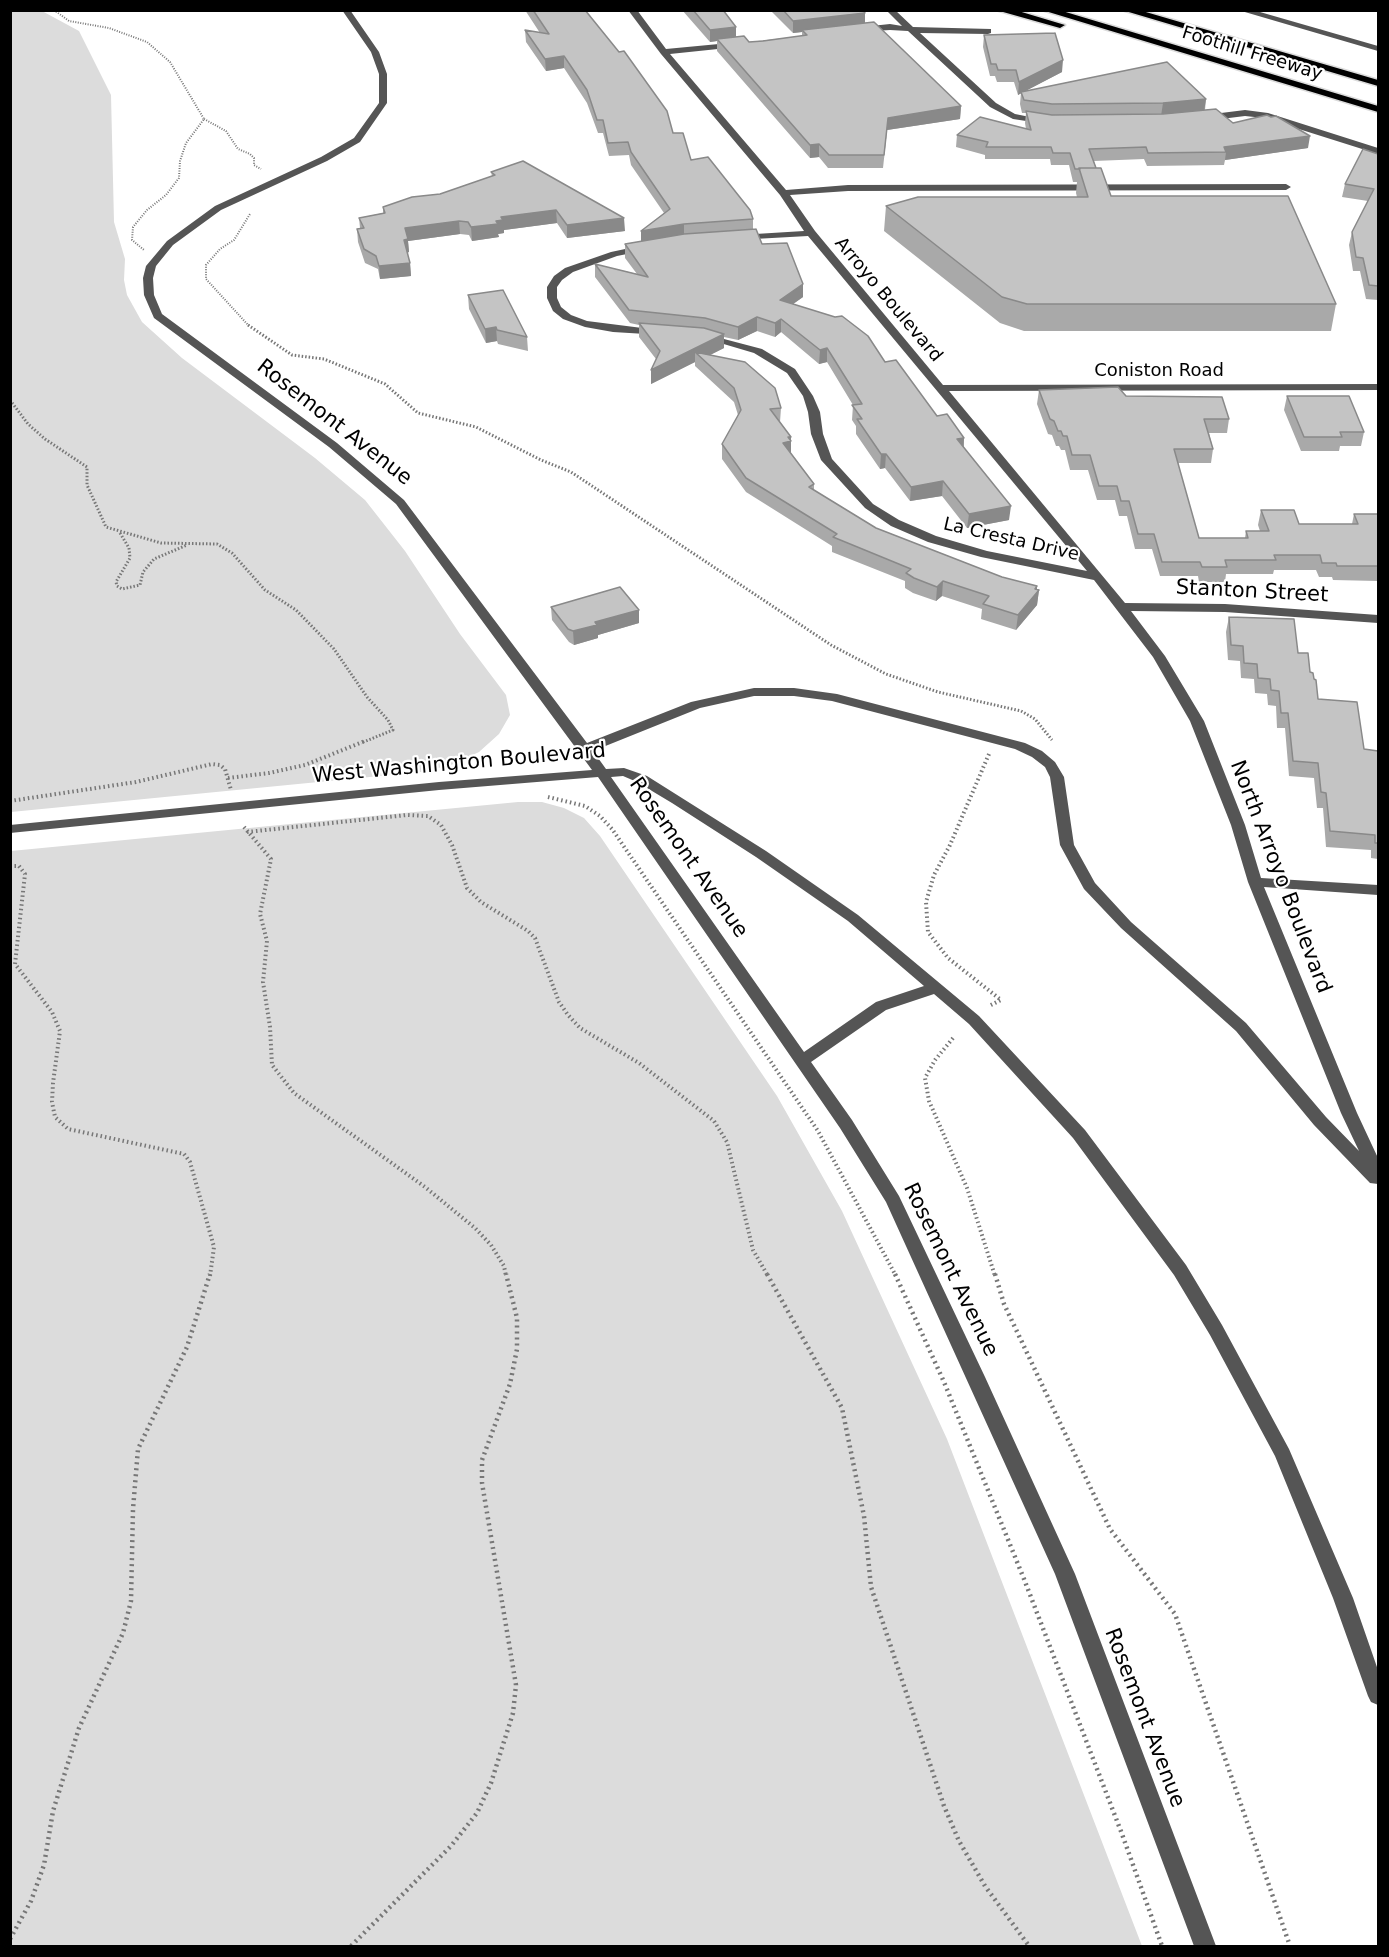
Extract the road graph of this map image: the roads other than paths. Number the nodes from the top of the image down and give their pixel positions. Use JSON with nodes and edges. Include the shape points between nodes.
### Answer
{"nodes":[{"id":1,"x":346,"y":10,"type":"edge"},
{"id":2,"x":632,"y":10,"type":"edge"},
{"id":3,"x":890,"y":10,"type":"edge"},
{"id":4,"x":1001,"y":10,"type":"edge"},
{"id":5,"x":1047,"y":10,"type":"edge"},
{"id":6,"x":1127,"y":10,"type":"edge"},
{"id":7,"x":1164,"y":10,"type":"edge"},
{"id":8,"x":1242,"y":10,"type":"edge"},
{"id":9,"x":908,"y":28,"type":"junction"},
{"id":10,"x":854,"y":31,"type":"edge"},
{"id":11,"x":988,"y":31,"type":"dead end"},
{"id":12,"x":747,"y":43,"type":"edge"},
{"id":13,"x":1378,"y":49,"type":"edge"},
{"id":14,"x":664,"y":52,"type":"junction"},
{"id":15,"x":1320,"y":67,"type":"junction"},
{"id":16,"x":1258,"y":73,"type":"junction"},
{"id":17,"x":1378,"y":83,"type":"edge"},
{"id":18,"x":1378,"y":109,"type":"edge"},
{"id":19,"x":1191,"y":120,"type":"edge"},
{"id":20,"x":1051,"y":122,"type":"edge"},
{"id":21,"x":1378,"y":151,"type":"edge"},
{"id":22,"x":1286,"y":187,"type":"dead end"},
{"id":23,"x":784,"y":193,"type":"junction"},
{"id":24,"x":811,"y":234,"type":"junction"},
{"id":25,"x":731,"y":238,"type":"edge"},
{"id":26,"x":657,"y":246,"type":"edge"},
{"id":27,"x":671,"y":334,"type":"edge"},
{"id":28,"x":693,"y":336,"type":"edge"},
{"id":29,"x":1378,"y":387,"type":"edge"},
{"id":30,"x":939,"y":388,"type":"junction"},
{"id":31,"x":1098,"y":577,"type":"junction"},
{"id":32,"x":1122,"y":607,"type":"junction"},
{"id":33,"x":1378,"y":619,"type":"edge"},
{"id":34,"x":585,"y":749,"type":"junction"},
{"id":35,"x":601,"y":773,"type":"junction"},
{"id":36,"x":11,"y":829,"type":"edge"},
{"id":37,"x":1255,"y":882,"type":"junction"},
{"id":38,"x":1378,"y":890,"type":"edge"},
{"id":39,"x":936,"y":988,"type":"junction"},
{"id":40,"x":802,"y":1061,"type":"junction"},
{"id":41,"x":1378,"y":1174,"type":"edge"},
{"id":42,"x":1378,"y":1181,"type":"edge"},
{"id":43,"x":1378,"y":1696,"type":"edge"},
{"id":44,"x":1205,"y":1947,"type":"edge"}],
"edges":[{"from":1,"to":34,"type":"street","name":"Rosemont Avenue","via":[[375,52],[383,74],[383,103],[357,140],[218,208],[184,231],[151,266],[149,295],[158,316],[333,445],[400,502]]},
{"from":2,"to":14,"type":"street","name":"Arroyo Boulevard"},
{"from":3,"to":9,"type":"street"},
{"from":4,"to":16,"type":"highway"},
{"from":5,"to":16,"type":"highway","name":"Foothill Freeway"},
{"from":6,"to":15,"type":"highway","name":"Foothill Freeway"},
{"from":7,"to":15,"type":"highway"},
{"from":8,"to":13,"type":"street"},
{"from":9,"to":10,"type":"street"},
{"from":9,"to":11,"type":"street"},
{"from":9,"to":20,"type":"street","via":[[993,105],[1013,116]]},
{"from":12,"to":14,"type":"street"},
{"from":14,"to":23,"type":"street","name":"Arroyo Boulevard"},
{"from":15,"to":17,"type":"highway","name":"Foothill Freeway"},
{"from":16,"to":18,"type":"highway","name":"Foothill Freeway"},
{"from":19,"to":21,"type":"street","via":[[1245,112],[1265,115]]},
{"from":22,"to":23,"type":"street","via":[[848,188]]},
{"from":23,"to":24,"type":"street","name":"Arroyo Boulevard"},
{"from":24,"to":25,"type":"street"},
{"from":24,"to":30,"type":"street","name":"Arroyo Boulevard"},
{"from":26,"to":27,"type":"street","via":[[615,254],[569,270],[552,287],[552,298],[567,317],[585,324]]},
{"from":28,"to":31,"type":"street","name":"La Cresta Drive","via":[[758,351],[791,371],[808,396],[827,460],[868,506],[895,523],[985,554]]},
{"from":29,"to":30,"type":"street","name":"Coniston Road"},
{"from":30,"to":31,"type":"street","name":"Arroyo Boulevard"},
{"from":31,"to":32,"type":"street","name":"Arroyo Boulevard"},
{"from":32,"to":33,"type":"street","name":"Stanton Street","via":[[1224,608]]},
{"from":32,"to":37,"type":"street","name":"North Arroyo Boulevard","via":[[1159,656],[1197,721],[1238,825]]},
{"from":34,"to":35,"type":"street","name":"Rosemont Avenue"},
{"from":34,"to":42,"type":"street","via":[[696,705],[754,692],[832,697],[1020,746],[1045,761],[1057,777],[1067,845],[1089,886],[1126,925],[1242,1027],[1320,1121]]},
{"from":35,"to":36,"type":"street","name":"West Washington Boulevard"},
{"from":35,"to":39,"type":"street","name":"West Washington Boulevard","via":[[624,772],[642,779],[752,848],[853,918]]},
{"from":35,"to":40,"type":"street","name":"Rosemont Avenue"},
{"from":37,"to":38,"type":"street"},
{"from":37,"to":41,"type":"street","name":"North Arroyo Boulevard","via":[[1349,1113]]},
{"from":39,"to":40,"type":"street","via":[[881,1006]]},
{"from":39,"to":43,"type":"street","name":"West Washington Boulevard","via":[[974,1020],[1079,1134],[1179,1270],[1283,1454],[1343,1598]]},
{"from":40,"to":44,"type":"street","name":"Rosemont Avenue","via":[[893,1200],[976,1377],[1065,1574]]}]}
